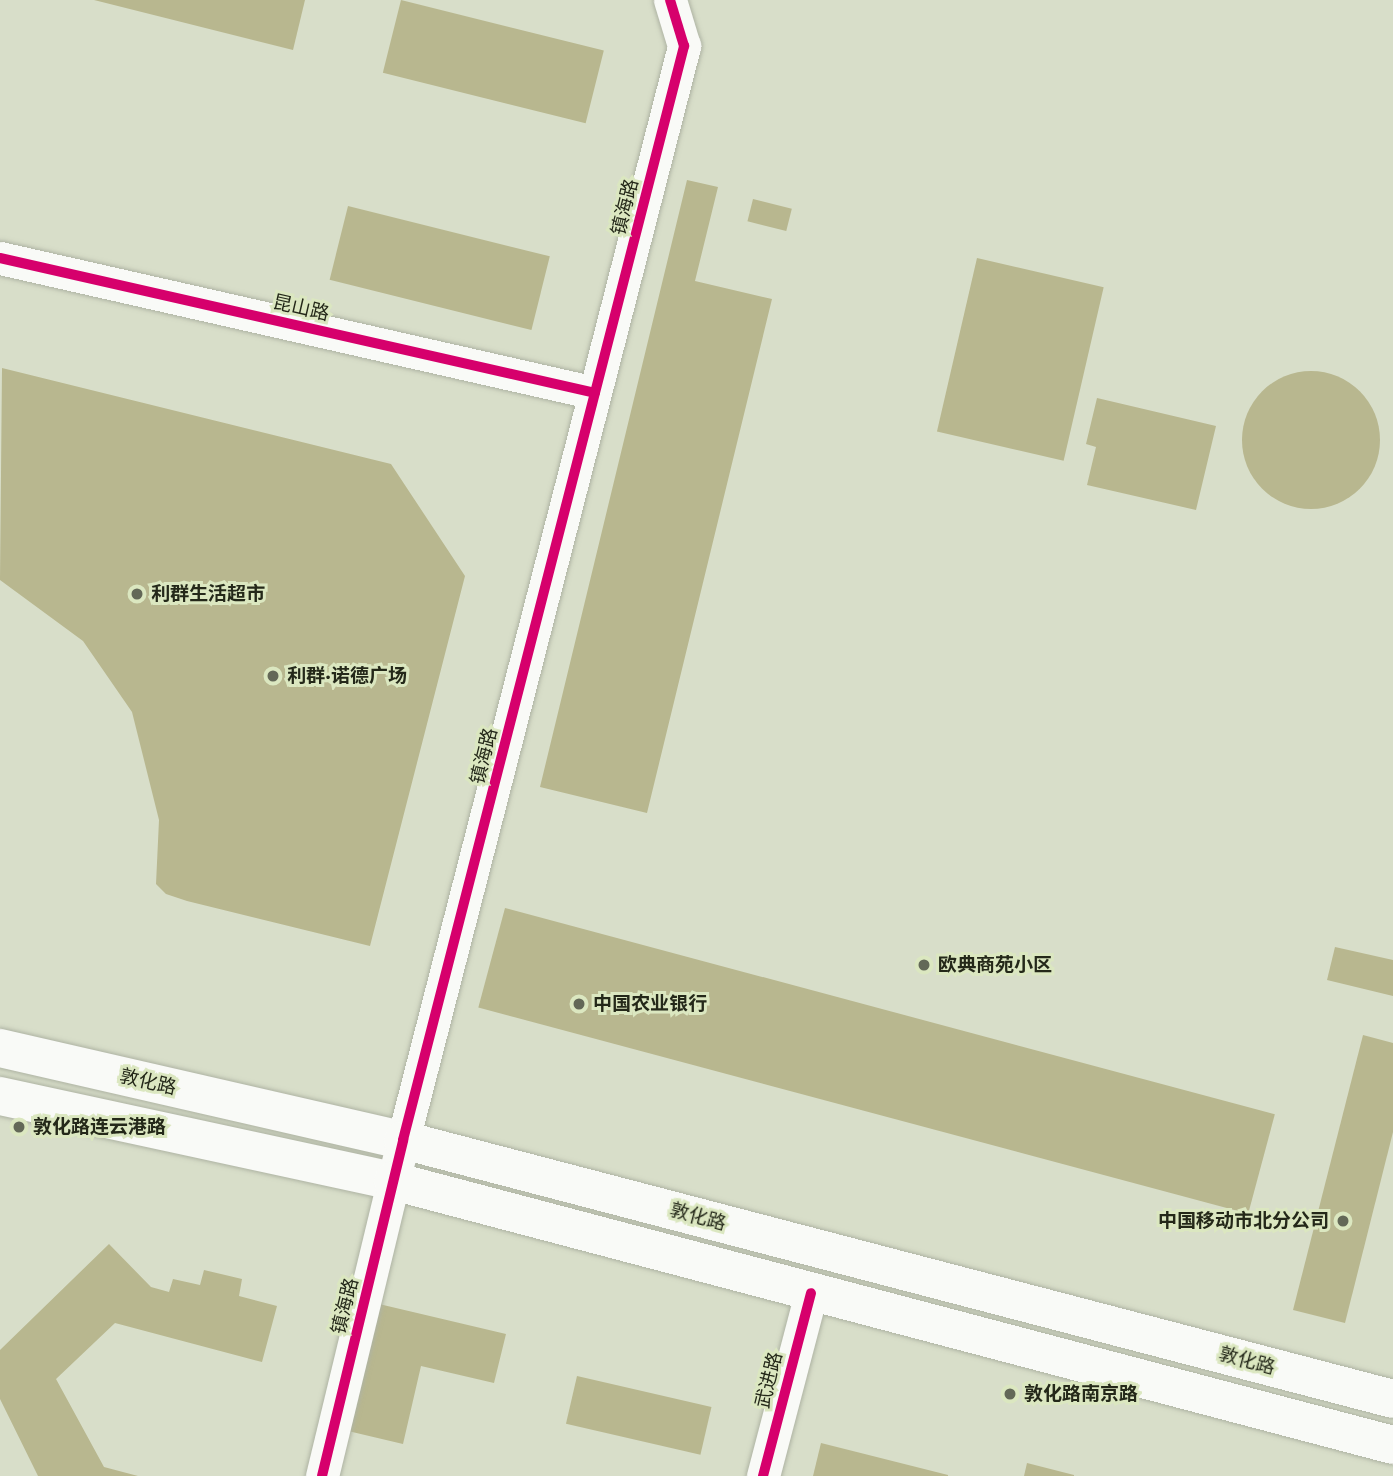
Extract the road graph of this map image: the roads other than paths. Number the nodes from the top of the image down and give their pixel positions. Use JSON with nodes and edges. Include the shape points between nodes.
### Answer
{"nodes":[{"id":1,"x":670,"y":0,"type":"edge"},
{"id":2,"x":0,"y":258,"type":"edge"},
{"id":3,"x":595,"y":393,"type":"junction"},
{"id":4,"x":0,"y":1048,"type":"edge"},
{"id":5,"x":0,"y":1096,"type":"edge"},
{"id":6,"x":403,"y":1140,"type":"junction"},
{"id":7,"x":393,"y":1181,"type":"junction"},
{"id":8,"x":811,"y":1293,"type":"junction"},
{"id":9,"x":1393,"y":1399,"type":"edge"},
{"id":10,"x":1393,"y":1445,"type":"edge"},
{"id":11,"x":322,"y":1476,"type":"edge"},
{"id":12,"x":763,"y":1476,"type":"edge"}],
"edges":[{"from":1,"to":3,"type":"street","name":"镇海路","via":[[684,46]]},
{"from":2,"to":3,"type":"street","name":"昆山路"},
{"from":3,"to":6,"type":"street","name":"镇海路"},
{"from":4,"to":6,"type":"main road","name":"敦化路"},
{"from":5,"to":7,"type":"main road"},
{"from":6,"to":7,"type":"street","name":"镇海路"},
{"from":6,"to":9,"type":"main road","name":"敦化路"},
{"from":7,"to":8,"type":"main road"},
{"from":7,"to":11,"type":"street","name":"镇海路"},
{"from":8,"to":10,"type":"main road"},
{"from":8,"to":12,"type":"street","name":"武进路"}]}
